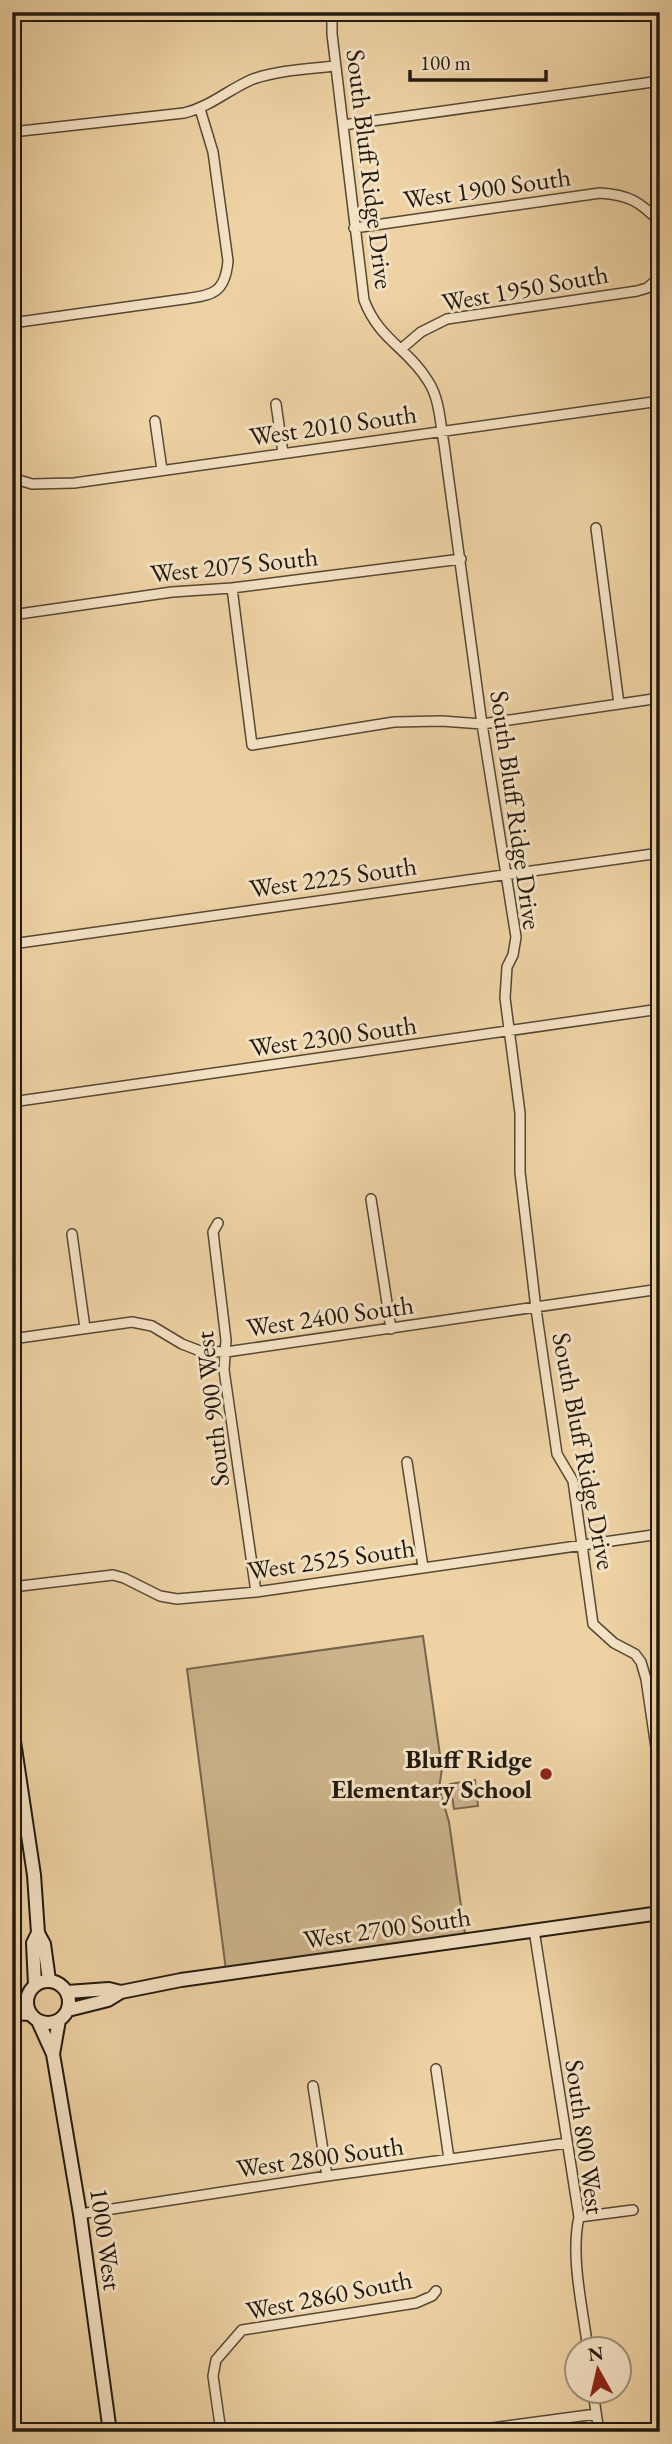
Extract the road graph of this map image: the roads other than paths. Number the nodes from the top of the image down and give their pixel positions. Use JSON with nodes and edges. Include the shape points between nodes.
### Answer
{"nodes":[{"id":1,"x":332,"y":12,"type":"edge"},
{"id":2,"x":335,"y":66,"type":"junction"},
{"id":3,"x":660,"y":81,"type":"edge"},
{"id":4,"x":201,"y":109,"type":"junction"},
{"id":5,"x":343,"y":125,"type":"junction"},
{"id":6,"x":12,"y":132,"type":"edge"},
{"id":7,"x":660,"y":222,"type":"edge"},
{"id":8,"x":354,"y":228,"type":"junction"},
{"id":9,"x":660,"y":277,"type":"edge"},
{"id":10,"x":12,"y":323,"type":"edge"},
{"id":11,"x":401,"y":349,"type":"junction"},
{"id":12,"x":660,"y":401,"type":"edge"},
{"id":13,"x":276,"y":404,"type":"dead end"},
{"id":14,"x":155,"y":421,"type":"dead end"},
{"id":15,"x":441,"y":431,"type":"junction"},
{"id":16,"x":283,"y":453,"type":"junction"},
{"id":17,"x":162,"y":470,"type":"junction"},
{"id":18,"x":12,"y":478,"type":"edge"},
{"id":19,"x":596,"y":528,"type":"dead end"},
{"id":20,"x":460,"y":559,"type":"junction"},
{"id":21,"x":232,"y":589,"type":"junction"},
{"id":22,"x":12,"y":615,"type":"edge"},
{"id":23,"x":660,"y":698,"type":"edge"},
{"id":24,"x":619,"y":704,"type":"junction"},
{"id":25,"x":482,"y":724,"type":"junction"},
{"id":26,"x":660,"y":853,"type":"edge"},
{"id":27,"x":506,"y":874,"type":"junction"},
{"id":28,"x":12,"y":944,"type":"edge"},
{"id":29,"x":660,"y":1009,"type":"edge"},
{"id":30,"x":509,"y":1032,"type":"junction"},
{"id":31,"x":12,"y":1102,"type":"edge"},
{"id":32,"x":371,"y":1199,"type":"dead end"},
{"id":33,"x":218,"y":1223,"type":"dead end"},
{"id":34,"x":72,"y":1234,"type":"dead end"},
{"id":35,"x":660,"y":1289,"type":"edge"},
{"id":36,"x":536,"y":1309,"type":"junction"},
{"id":37,"x":85,"y":1328,"type":"junction"},
{"id":38,"x":391,"y":1329,"type":"junction"},
{"id":39,"x":12,"y":1339,"type":"edge"},
{"id":40,"x":226,"y":1352,"type":"junction"},
{"id":41,"x":407,"y":1462,"type":"dead end"},
{"id":42,"x":660,"y":1534,"type":"edge"},
{"id":43,"x":582,"y":1545,"type":"junction"},
{"id":44,"x":423,"y":1567,"type":"junction"},
{"id":45,"x":12,"y":1587,"type":"edge"},
{"id":46,"x":256,"y":1592,"type":"junction"},
{"id":47,"x":12,"y":1728,"type":"edge"},
{"id":48,"x":660,"y":1775,"type":"edge"},
{"id":49,"x":16,"y":1782,"type":"edge"},
{"id":50,"x":660,"y":1913,"type":"edge"},
{"id":51,"x":534,"y":1930,"type":"junction"},
{"id":52,"x":37,"y":1933,"type":"junction"},
{"id":53,"x":49,"y":1980,"type":"junction"},
{"id":54,"x":31,"y":1989,"type":"junction"},
{"id":55,"x":67,"y":1992,"type":"junction"},
{"id":56,"x":121,"y":1992,"type":"junction"},
{"id":57,"x":12,"y":2001,"type":"edge"},
{"id":58,"x":12,"y":2013,"type":"edge"},
{"id":59,"x":63,"y":2015,"type":"junction"},
{"id":60,"x":34,"y":2017,"type":"junction"},
{"id":61,"x":53,"y":2054,"type":"junction"},
{"id":62,"x":436,"y":2069,"type":"dead end"},
{"id":63,"x":313,"y":2086,"type":"dead end"},
{"id":64,"x":567,"y":2143,"type":"junction"},
{"id":65,"x":449,"y":2159,"type":"junction"},
{"id":66,"x":327,"y":2176,"type":"junction"},
{"id":67,"x":633,"y":2210,"type":"dead end"},
{"id":68,"x":80,"y":2214,"type":"junction"},
{"id":69,"x":579,"y":2217,"type":"junction"},
{"id":70,"x":436,"y":2291,"type":"dead end"},
{"id":71,"x":586,"y":2336,"type":"edge"},
{"id":72,"x":595,"y":2406,"type":"edge"},
{"id":73,"x":596,"y":2414,"type":"junction"},
{"id":74,"x":110,"y":2432,"type":"edge"},
{"id":75,"x":221,"y":2432,"type":"edge"},
{"id":76,"x":462,"y":2432,"type":"edge"},
{"id":77,"x":599,"y":2432,"type":"edge"}],
"edges":[{"from":1,"to":2,"type":"street","name":"South Bluff Ridge Drive"},
{"from":2,"to":4,"type":"street","via":[[271,73],[238,86]]},
{"from":2,"to":5,"type":"street","name":"South Bluff Ridge Drive"},
{"from":3,"to":5,"type":"street"},
{"from":4,"to":6,"type":"street"},
{"from":4,"to":10,"type":"street","via":[[213,152],[228,261],[219,289],[210,295]]},
{"from":5,"to":8,"type":"street","name":"South Bluff Ridge Drive"},
{"from":7,"to":8,"type":"street","name":"West 1900 South","via":[[625,195],[600,193]]},
{"from":8,"to":11,"type":"street","name":"South Bluff Ridge Drive","via":[[368,310],[384,335]]},
{"from":9,"to":11,"type":"street","name":"West 1950 South","via":[[637,291],[447,319]]},
{"from":11,"to":15,"type":"street","name":"South Bluff Ridge Drive","via":[[428,380]]},
{"from":12,"to":15,"type":"street","name":"West 2010 South"},
{"from":13,"to":16,"type":"street"},
{"from":14,"to":17,"type":"street"},
{"from":15,"to":16,"type":"street","name":"West 2010 South"},
{"from":15,"to":20,"type":"street","name":"South Bluff Ridge Drive"},
{"from":16,"to":17,"type":"street","name":"West 2010 South"},
{"from":17,"to":18,"type":"street","name":"West 2010 South","via":[[47,485]]},
{"from":19,"to":24,"type":"street"},
{"from":20,"to":21,"type":"street","name":"West 2075 South"},
{"from":20,"to":25,"type":"street","name":"South Bluff Ridge Drive"},
{"from":21,"to":22,"type":"street","name":"West 2075 South","via":[[172,592]]},
{"from":21,"to":25,"type":"street","via":[[252,745],[394,722]]},
{"from":23,"to":24,"type":"street"},
{"from":24,"to":25,"type":"street"},
{"from":25,"to":27,"type":"street","name":"South Bluff Ridge Drive"},
{"from":26,"to":27,"type":"street","name":"West 2225 South"},
{"from":27,"to":28,"type":"street","name":"West 2225 South"},
{"from":27,"to":30,"type":"street","name":"South Bluff Ridge Drive","via":[[516,937],[505,985]]},
{"from":29,"to":30,"type":"street","name":"West 2300 South"},
{"from":30,"to":31,"type":"street","name":"West 2300 South"},
{"from":30,"to":36,"type":"street","name":"South Bluff Ridge Drive"},
{"from":32,"to":38,"type":"street"},
{"from":33,"to":40,"type":"street","name":"South 900 West","via":[[213,1232]]},
{"from":34,"to":37,"type":"street"},
{"from":35,"to":36,"type":"street","name":"West 2400 South"},
{"from":36,"to":38,"type":"street","name":"West 2400 South"},
{"from":36,"to":43,"type":"street","name":"South Bluff Ridge Drive","via":[[557,1454],[573,1480]]},
{"from":37,"to":39,"type":"street","name":"West 2400 South"},
{"from":37,"to":40,"type":"street","name":"West 2400 South","via":[[132,1322],[152,1326],[200,1351]]},
{"from":38,"to":40,"type":"street","name":"West 2400 South"},
{"from":40,"to":46,"type":"street","name":"South 900 West","via":[[224,1370]]},
{"from":41,"to":44,"type":"street"},
{"from":42,"to":43,"type":"street","name":"West 2525 South"},
{"from":43,"to":44,"type":"street","name":"West 2525 South"},
{"from":43,"to":48,"type":"street","name":"South Bluff Ridge Drive","via":[[593,1625],[635,1654],[644,1671]]},
{"from":44,"to":46,"type":"street","name":"West 2525 South"},
{"from":45,"to":46,"type":"street","name":"West 2525 South","via":[[113,1575],[169,1599]]},
{"from":47,"to":49,"type":"main road"},
{"from":49,"to":52,"type":"main road","via":[[34,1875]]},
{"from":50,"to":51,"type":"main road","name":"West 2700 South"},
{"from":51,"to":56,"type":"main road","name":"West 2700 South"},
{"from":51,"to":64,"type":"street","name":"South 800 West"},
{"from":52,"to":53,"type":"main road","via":[[44,1944]]},
{"from":52,"to":54,"type":"main road"},
{"from":53,"to":54,"type":"main road"},
{"from":53,"to":55,"type":"main road"},
{"from":54,"to":57,"type":"main road"},
{"from":54,"to":60,"type":"main road","via":[[26,2004]]},
{"from":55,"to":56,"type":"main road","name":"West 2700 South"},
{"from":55,"to":59,"type":"main road"},
{"from":56,"to":59,"type":"main road","name":"West 2700 South"},
{"from":58,"to":60,"type":"main road"},
{"from":59,"to":60,"type":"main road","via":[[49,2023]]},
{"from":59,"to":61,"type":"main road"},
{"from":60,"to":61,"type":"main road"},
{"from":61,"to":68,"type":"main road","name":"1000 West"},
{"from":62,"to":65,"type":"street"},
{"from":63,"to":66,"type":"street"},
{"from":64,"to":65,"type":"street","name":"West 2800 South"},
{"from":64,"to":69,"type":"street","name":"South 800 West"},
{"from":65,"to":66,"type":"street","name":"West 2800 South"},
{"from":66,"to":68,"type":"street","name":"West 2800 South"},
{"from":67,"to":69,"type":"street"},
{"from":68,"to":74,"type":"main road","name":"1000 West"},
{"from":69,"to":71,"type":"street","name":"South 800 West","via":[[576,2255]]},
{"from":70,"to":75,"type":"street","name":"West 2860 South","via":[[416,2303],[242,2330],[216,2360]]},
{"from":72,"to":73,"type":"street"},
{"from":73,"to":76,"type":"street"},
{"from":73,"to":77,"type":"street"}]}
